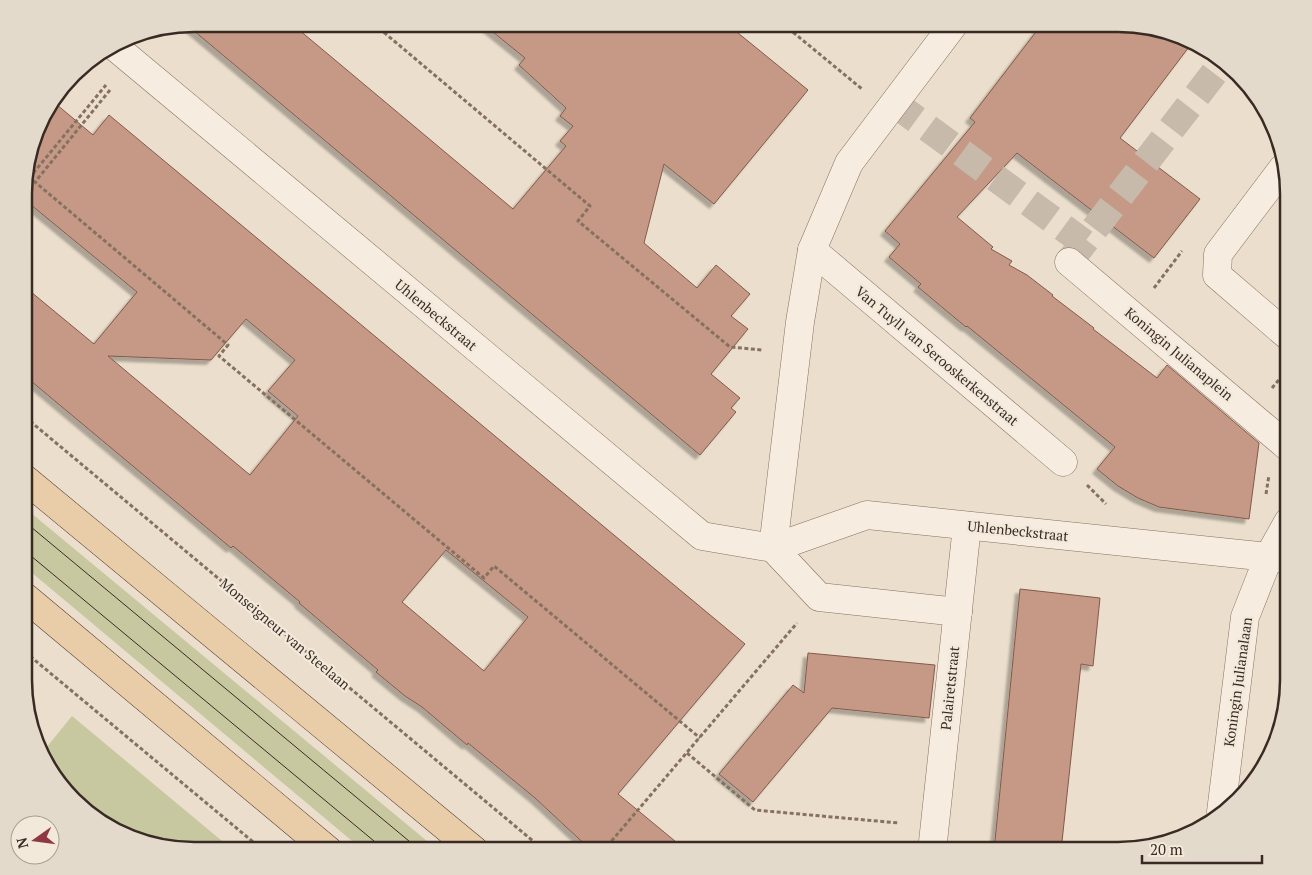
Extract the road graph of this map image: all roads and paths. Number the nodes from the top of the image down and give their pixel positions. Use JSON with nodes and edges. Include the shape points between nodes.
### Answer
{"nodes":[{"id":1,"x":383,"y":32,"type":"edge"},
{"id":2,"x":793,"y":32,"type":"edge"},
{"id":3,"x":948,"y":32,"type":"edge"},
{"id":4,"x":125,"y":55,"type":"edge"},
{"id":5,"x":894,"y":103,"type":"junction"},
{"id":6,"x":34,"y":171,"type":"edge"},
{"id":7,"x":1278,"y":175,"type":"edge"},
{"id":8,"x":812,"y":250,"type":"junction"},
{"id":9,"x":1069,"y":262,"type":"tunnel mouth"},
{"id":10,"x":1279,"y":328,"type":"edge"},
{"id":11,"x":796,"y":353,"type":"junction"},
{"id":12,"x":32,"y":423,"type":"edge"},
{"id":13,"x":1279,"y":439,"type":"edge"},
{"id":14,"x":1063,"y":462,"type":"dead end"},
{"id":15,"x":32,"y":485,"type":"edge"},
{"id":16,"x":967,"y":526,"type":"junction"},
{"id":17,"x":773,"y":548,"type":"junction"},
{"id":18,"x":1278,"y":557,"type":"edge"},
{"id":19,"x":819,"y":597,"type":"junction"},
{"id":20,"x":32,"y":603,"type":"edge"},
{"id":21,"x":958,"y":612,"type":"junction"},
{"id":22,"x":32,"y":658,"type":"edge"},
{"id":23,"x":700,"y":738,"type":"junction"},
{"id":24,"x":687,"y":752,"type":"junction"},
{"id":25,"x":1222,"y":804,"type":"edge"},
{"id":26,"x":933,"y":838,"type":"edge"},
{"id":27,"x":253,"y":842,"type":"edge"},
{"id":28,"x":319,"y":842,"type":"edge"},
{"id":29,"x":464,"y":842,"type":"edge"},
{"id":30,"x":534,"y":842,"type":"edge"},
{"id":31,"x":611,"y":842,"type":"edge"}],
"edges":[{"from":1,"to":11,"type":"path","via":[[590,206],[578,220],[730,347]]},
{"from":2,"to":5,"type":"path","via":[[872,98]]},
{"from":3,"to":5,"type":"street"},
{"from":4,"to":6,"type":"path"},
{"from":4,"to":17,"type":"street","name":"Uhlenbeckstraat","via":[[702,536]]},
{"from":4,"to":23,"type":"path","via":[[35,182],[228,345],[219,356],[484,578],[494,566]]},
{"from":5,"to":8,"type":"street","via":[[849,163]]},
{"from":7,"to":10,"type":"street","via":[[1218,254],[1217,275]]},
{"from":8,"to":11,"type":"street"},
{"from":8,"to":14,"type":"street","name":"Van Tuyll van Serooskerkenstraat"},
{"from":9,"to":13,"type":"street","name":"Koningin Julianaplein"},
{"from":11,"to":17,"type":"street"},
{"from":12,"to":30,"type":"path","name":"Monseigneur van Steelaan"},
{"from":15,"to":29,"type":"main road"},
{"from":16,"to":17,"type":"street","name":"Uhlenbeckstraat","via":[[867,515]]},
{"from":16,"to":18,"type":"street","name":"Uhlenbeckstraat"},
{"from":16,"to":21,"type":"street","name":"Palairetstraat"},
{"from":17,"to":19,"type":"street"},
{"from":18,"to":25,"type":"street","name":"Koningin Julianalaan","via":[[1245,618]]},
{"from":19,"to":21,"type":"street"},
{"from":19,"to":23,"type":"path"},
{"from":20,"to":28,"type":"main road"},
{"from":21,"to":26,"type":"street","name":"Palairetstraat"},
{"from":22,"to":27,"type":"path"},
{"from":23,"to":24,"type":"path"},
{"from":24,"to":26,"type":"path","via":[[755,810]]},
{"from":24,"to":31,"type":"path"}]}
